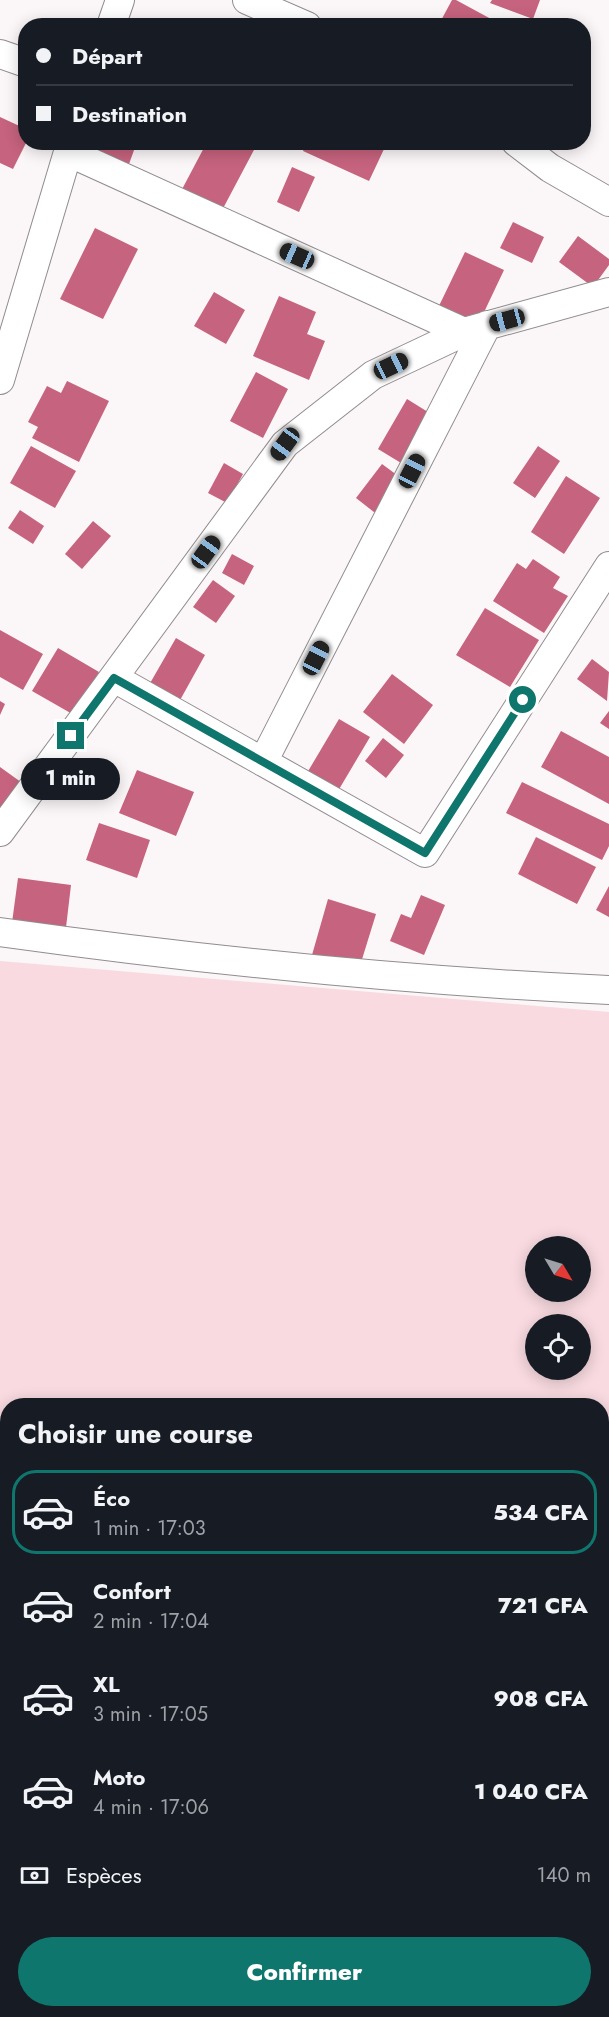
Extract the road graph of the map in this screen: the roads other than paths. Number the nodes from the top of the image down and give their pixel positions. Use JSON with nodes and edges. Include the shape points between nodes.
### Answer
{"nodes":[{"id":1,"x":120,"y":0,"type":"edge"},
{"id":2,"x":248,"y":0,"type":"edge"},
{"id":3,"x":114,"y":18,"type":"edge"},
{"id":4,"x":288,"y":18,"type":"edge"},
{"id":5,"x":0,"y":54,"type":"edge"},
{"id":6,"x":18,"y":60,"type":"edge"},
{"id":7,"x":69,"y":150,"type":"edge"},
{"id":8,"x":77,"y":150,"type":"edge"},
{"id":9,"x":526,"y":150,"type":"edge"},
{"id":10,"x":609,"y":202,"type":"edge"},
{"id":11,"x":609,"y":292,"type":"edge"},
{"id":12,"x":475,"y":328,"type":"junction"},
{"id":13,"x":0,"y":380,"type":"edge"},
{"id":14,"x":609,"y":566,"type":"edge"},
{"id":15,"x":114,"y":678,"type":"junction"},
{"id":16,"x":263,"y":762,"type":"junction"},
{"id":17,"x":0,"y":832,"type":"edge"},
{"id":18,"x":0,"y":932,"type":"edge"},
{"id":19,"x":609,"y":990,"type":"edge"}],
"edges":[{"from":1,"to":3,"type":"street"},
{"from":2,"to":4,"type":"street"},
{"from":5,"to":6,"type":"street"},
{"from":7,"to":13,"type":"street"},
{"from":8,"to":12,"type":"street"},
{"from":9,"to":10,"type":"street"},
{"from":11,"to":12,"type":"street"},
{"from":12,"to":15,"type":"street","via":[[373,375],[285,444]]},
{"from":12,"to":16,"type":"street"},
{"from":14,"to":16,"type":"street","via":[[425,853]]},
{"from":15,"to":16,"type":"street"},
{"from":15,"to":17,"type":"street"},
{"from":18,"to":19,"type":"street","via":[[147,952],[477,984]]}]}
